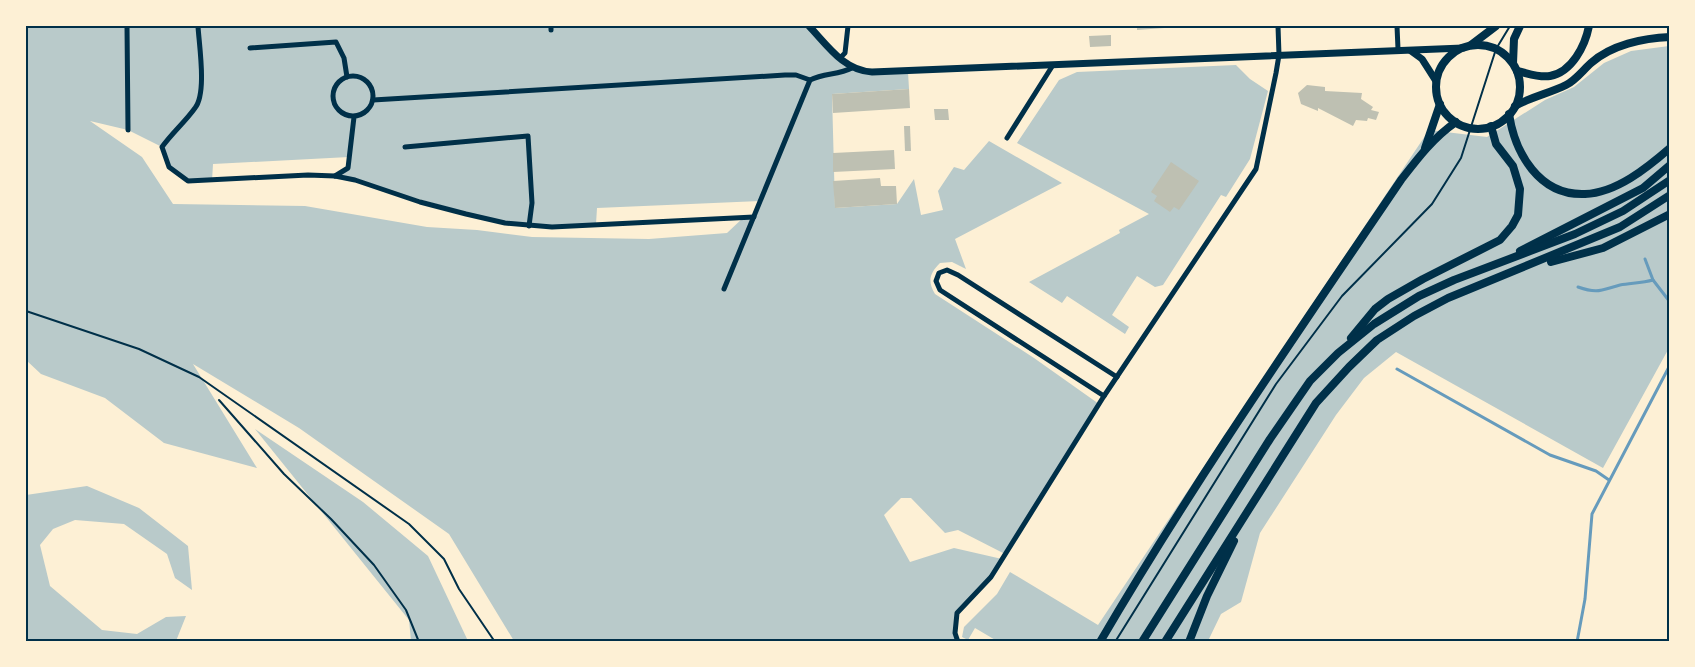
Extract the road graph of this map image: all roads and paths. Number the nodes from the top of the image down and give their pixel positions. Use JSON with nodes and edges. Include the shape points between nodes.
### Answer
{"nodes":[{"id":1,"x":127,"y":26,"type":"edge"},
{"id":2,"x":198,"y":26,"type":"edge"},
{"id":3,"x":809,"y":26,"type":"edge"},
{"id":4,"x":848,"y":26,"type":"edge"},
{"id":5,"x":1278,"y":26,"type":"edge"},
{"id":6,"x":1397,"y":26,"type":"edge"},
{"id":7,"x":1496,"y":26,"type":"edge"},
{"id":8,"x":1510,"y":26,"type":"edge"},
{"id":9,"x":1520,"y":26,"type":"edge"},
{"id":10,"x":1589,"y":26,"type":"edge"},
{"id":11,"x":1670,"y":37,"type":"edge"},
{"id":12,"x":1467,"y":46,"type":"junction"},
{"id":13,"x":250,"y":48,"type":"dead end"},
{"id":14,"x":1496,"y":49,"type":"junction"},
{"id":15,"x":1398,"y":50,"type":"junction"},
{"id":16,"x":1411,"y":51,"type":"junction"},
{"id":17,"x":1279,"y":54,"type":"junction"},
{"id":18,"x":840,"y":58,"type":"junction"},
{"id":19,"x":1053,"y":65,"type":"junction"},
{"id":20,"x":1515,"y":67,"type":"junction"},
{"id":21,"x":852,"y":68,"type":"junction"},
{"id":22,"x":347,"y":77,"type":"junction"},
{"id":23,"x":810,"y":80,"type":"junction"},
{"id":24,"x":1436,"y":81,"type":"junction"},
{"id":25,"x":373,"y":100,"type":"junction"},
{"id":26,"x":1440,"y":104,"type":"junction"},
{"id":27,"x":1512,"y":110,"type":"junction"},
{"id":28,"x":354,"y":117,"type":"junction"},
{"id":29,"x":1456,"y":123,"type":"junction"},
{"id":30,"x":1491,"y":126,"type":"junction"},
{"id":31,"x":1471,"y":128,"type":"junction"},
{"id":32,"x":128,"y":130,"type":"dead end"},
{"id":33,"x":1007,"y":138,"type":"dead end"},
{"id":34,"x":405,"y":147,"type":"dead end"},
{"id":35,"x":1425,"y":148,"type":"junction"},
{"id":36,"x":1670,"y":148,"type":"edge"},
{"id":37,"x":1670,"y":165,"type":"edge"},
{"id":38,"x":335,"y":176,"type":"junction"},
{"id":39,"x":1670,"y":180,"type":"edge"},
{"id":40,"x":1670,"y":195,"type":"edge"},
{"id":41,"x":1670,"y":214,"type":"edge"},
{"id":42,"x":754,"y":217,"type":"junction"},
{"id":43,"x":529,"y":226,"type":"junction"},
{"id":44,"x":1523,"y":269,"type":"junction"},
{"id":45,"x":1480,"y":271,"type":"junction"},
{"id":46,"x":724,"y":289,"type":"dead end"},
{"id":47,"x":26,"y":311,"type":"edge"},
{"id":48,"x":1338,"y":353,"type":"junction"},
{"id":49,"x":1117,"y":376,"type":"junction"},
{"id":50,"x":214,"y":395,"type":"dead end"},
{"id":51,"x":1104,"y":396,"type":"junction"},
{"id":52,"x":1252,"y":503,"type":"junction"},
{"id":53,"x":419,"y":642,"type":"edge"},
{"id":54,"x":495,"y":642,"type":"edge"},
{"id":55,"x":958,"y":642,"type":"edge"},
{"id":56,"x":1100,"y":642,"type":"edge"},
{"id":57,"x":1115,"y":642,"type":"edge"},
{"id":58,"x":1142,"y":642,"type":"edge"},
{"id":59,"x":1165,"y":642,"type":"edge"},
{"id":60,"x":1189,"y":642,"type":"edge"}],
"edges":[{"from":1,"to":32,"type":"street"},
{"from":2,"to":38,"type":"street","via":[[201,89],[197,107],[162,147],[169,167],[188,181]]},
{"from":3,"to":18,"type":"street"},
{"from":4,"to":18,"type":"street","via":[[845,53]]},
{"from":5,"to":17,"type":"street"},
{"from":6,"to":15,"type":"street"},
{"from":7,"to":12,"type":"main road"},
{"from":8,"to":14,"type":"lane"},
{"from":9,"to":20,"type":"main road","via":[[1514,39]]},
{"from":10,"to":20,"type":"main road","via":[[1582,48],[1564,70],[1548,77]]},
{"from":11,"to":27,"type":"main road","via":[[1642,40],[1613,50],[1592,62],[1568,84],[1528,99]]},
{"from":12,"to":14,"type":"main road"},
{"from":12,"to":16,"type":"street"},
{"from":12,"to":24,"type":"main road","via":[[1445,61]]},
{"from":13,"to":22,"type":"street","via":[[336,42]]},
{"from":14,"to":20,"type":"main road"},
{"from":14,"to":31,"type":"lane"},
{"from":15,"to":16,"type":"street"},
{"from":15,"to":17,"type":"street"},
{"from":16,"to":24,"type":"street","via":[[1422,59]]},
{"from":17,"to":19,"type":"street"},
{"from":17,"to":49,"type":"street","via":[[1256,170]]},
{"from":18,"to":21,"type":"street"},
{"from":19,"to":21,"type":"street","via":[[908,72],[864,72]]},
{"from":19,"to":33,"type":"street"},
{"from":20,"to":27,"type":"main road","via":[[1520,83]]},
{"from":21,"to":23,"type":"street"},
{"from":22,"to":25,"type":"street","via":[[366,81]]},
{"from":22,"to":28,"type":"street","via":[[336,84],[332,97],[341,114]]},
{"from":23,"to":25,"type":"street","via":[[785,75]]},
{"from":23,"to":42,"type":"street"},
{"from":24,"to":26,"type":"main road"},
{"from":25,"to":28,"type":"street","via":[[366,111]]},
{"from":26,"to":29,"type":"main road"},
{"from":26,"to":35,"type":"main road"},
{"from":27,"to":30,"type":"main road"},
{"from":27,"to":36,"type":"main road","via":[[1515,141],[1528,166],[1540,178],[1569,193],[1586,194],[1616,185]]},
{"from":28,"to":38,"type":"street","via":[[348,168]]},
{"from":29,"to":31,"type":"main road"},
{"from":29,"to":35,"type":"main road"},
{"from":30,"to":31,"type":"main road"},
{"from":30,"to":48,"type":"main road","via":[[1496,144],[1513,166],[1520,189],[1518,215],[1512,226],[1500,240],[1388,299]]},
{"from":31,"to":57,"type":"lane","via":[[1461,158],[1432,204],[1342,296],[1276,384]]},
{"from":34,"to":43,"type":"street","via":[[528,136]]},
{"from":35,"to":56,"type":"main road","via":[[1256,395]]},
{"from":37,"to":45,"type":"main road","via":[[1643,188]]},
{"from":38,"to":43,"type":"street","via":[[466,214]]},
{"from":39,"to":45,"type":"main road","via":[[1623,211],[1575,234]]},
{"from":40,"to":44,"type":"main road","via":[[1620,227]]},
{"from":41,"to":44,"type":"main road","via":[[1603,248]]},
{"from":42,"to":43,"type":"street"},
{"from":42,"to":46,"type":"street"},
{"from":44,"to":52,"type":"main road","via":[[1448,298],[1377,340],[1317,404]]},
{"from":45,"to":48,"type":"main road","via":[[1396,309]]},
{"from":47,"to":54,"type":"lane","via":[[139,349],[199,377],[409,524],[444,559]]},
{"from":48,"to":58,"type":"main road","via":[[1310,381],[1269,438]]},
{"from":49,"to":51,"type":"street"},
{"from":49,"to":51,"type":"street","via":[[958,275],[947,270],[939,273],[936,281],[940,290]]},
{"from":50,"to":53,"type":"path","via":[[284,474],[374,565],[406,610]]},
{"from":51,"to":55,"type":"street","via":[[991,577],[957,613]]},
{"from":52,"to":59,"type":"main road"},
{"from":52,"to":60,"type":"main road"}]}
